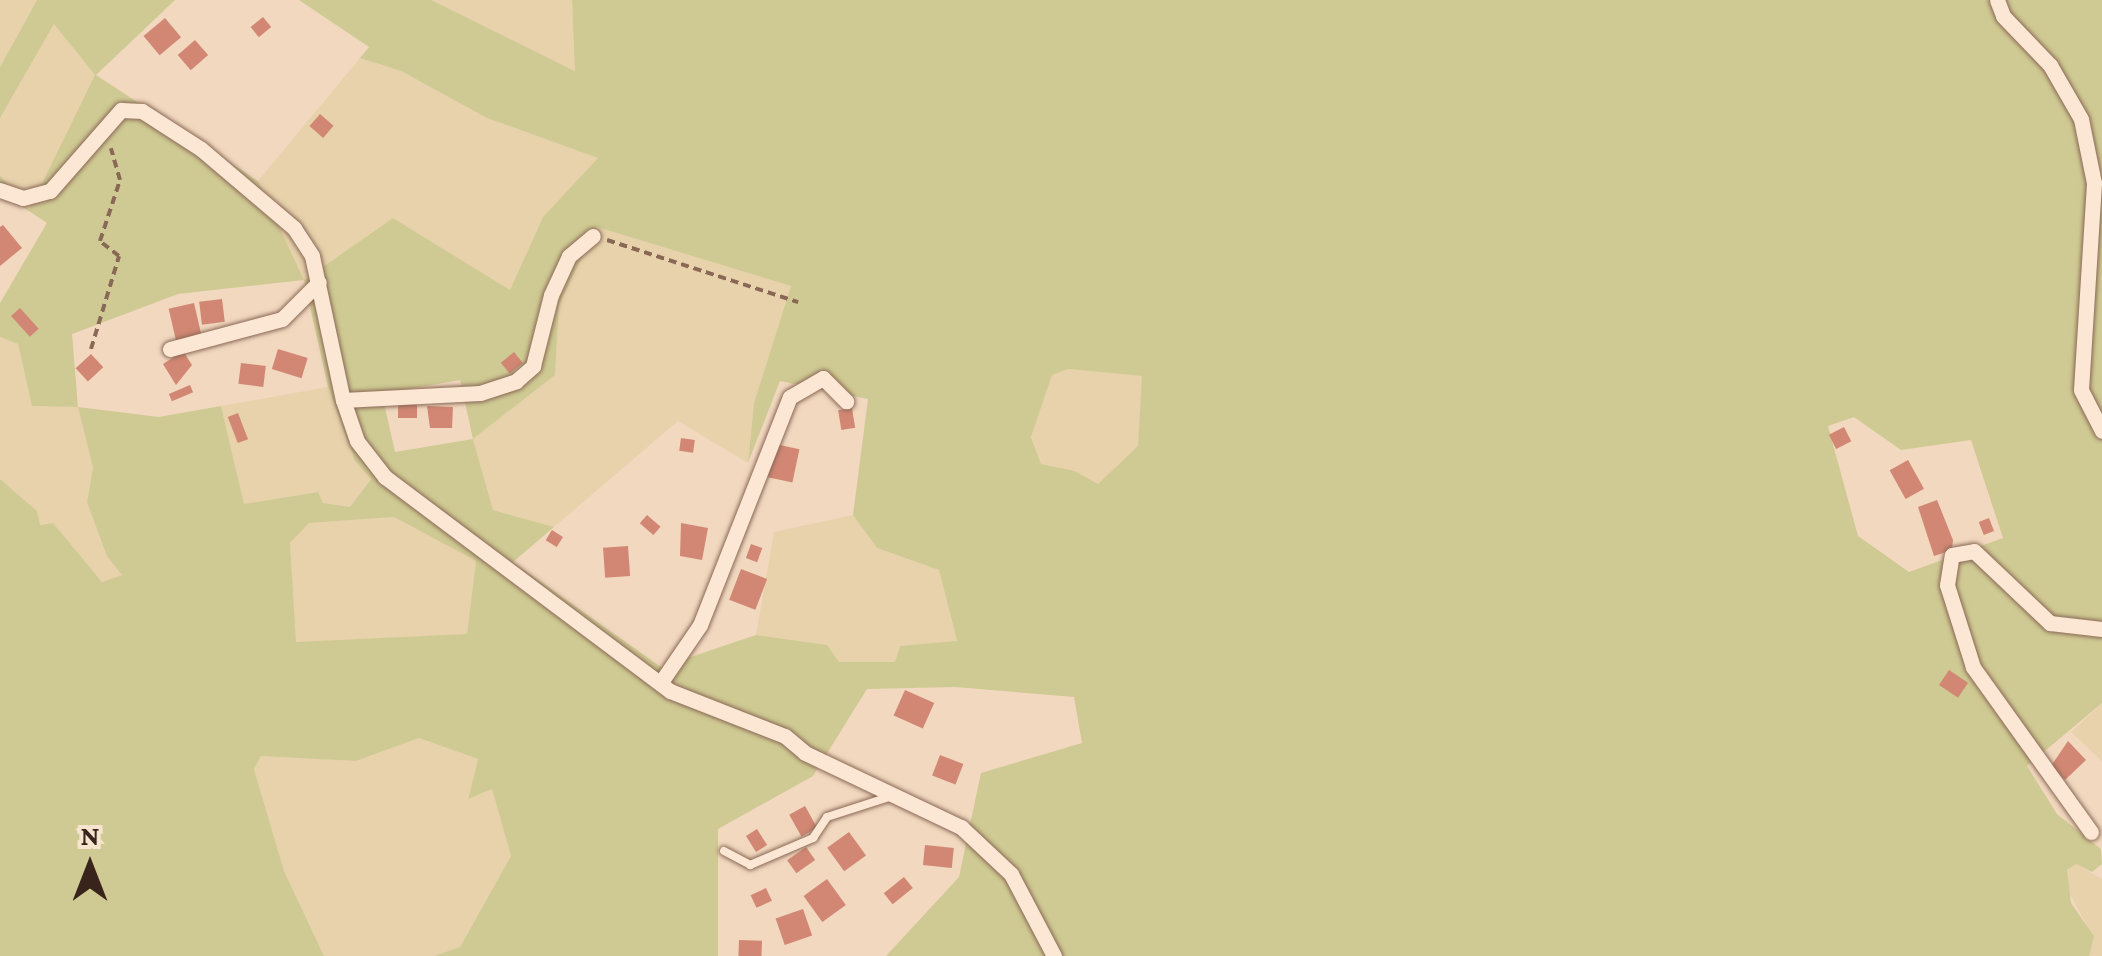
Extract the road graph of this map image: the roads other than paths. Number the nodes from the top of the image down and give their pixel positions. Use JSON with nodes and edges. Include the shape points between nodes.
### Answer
{"nodes":[{"id":1,"x":1996,"y":0,"type":"edge"},
{"id":2,"x":0,"y":190,"type":"edge"},
{"id":3,"x":594,"y":236,"type":"road end"},
{"id":4,"x":319,"y":282,"type":"junction"},
{"id":5,"x":170,"y":349,"type":"dead end"},
{"id":6,"x":342,"y":400,"type":"junction"},
{"id":7,"x":846,"y":401,"type":"dead end"},
{"id":8,"x":2102,"y":431,"type":"edge"},
{"id":9,"x":2102,"y":629,"type":"edge"},
{"id":10,"x":661,"y":682,"type":"junction"},
{"id":11,"x":896,"y":794,"type":"junction"},
{"id":12,"x":2091,"y":832,"type":"dead end"},
{"id":13,"x":724,"y":851,"type":"dead end"},
{"id":14,"x":1054,"y":956,"type":"edge"}],
"edges":[{"from":1,"to":8,"type":"street","via":[[2050,66],[2081,120],[2094,182],[2081,390]]},
{"from":2,"to":4,"type":"street","via":[[24,198],[50,191],[100,132],[132,108],[201,150],[294,228]]},
{"from":3,"to":6,"type":"street","via":[[569,256],[533,366],[516,381],[480,393]]},
{"from":4,"to":5,"type":"street","via":[[282,319]]},
{"from":4,"to":6,"type":"street"},
{"from":6,"to":10,"type":"street","via":[[357,441],[385,477]]},
{"from":7,"to":10,"type":"street","via":[[823,378],[790,396],[700,625]]},
{"from":9,"to":12,"type":"street","via":[[2050,623],[1974,550],[1952,555],[1947,585],[1973,667]]},
{"from":10,"to":11,"type":"street","via":[[707,710],[785,736],[804,754]]},
{"from":11,"to":13,"type":"lane","via":[[828,817],[813,838],[750,864]]},
{"from":11,"to":14,"type":"street","via":[[986,847],[1011,874]]}]}
